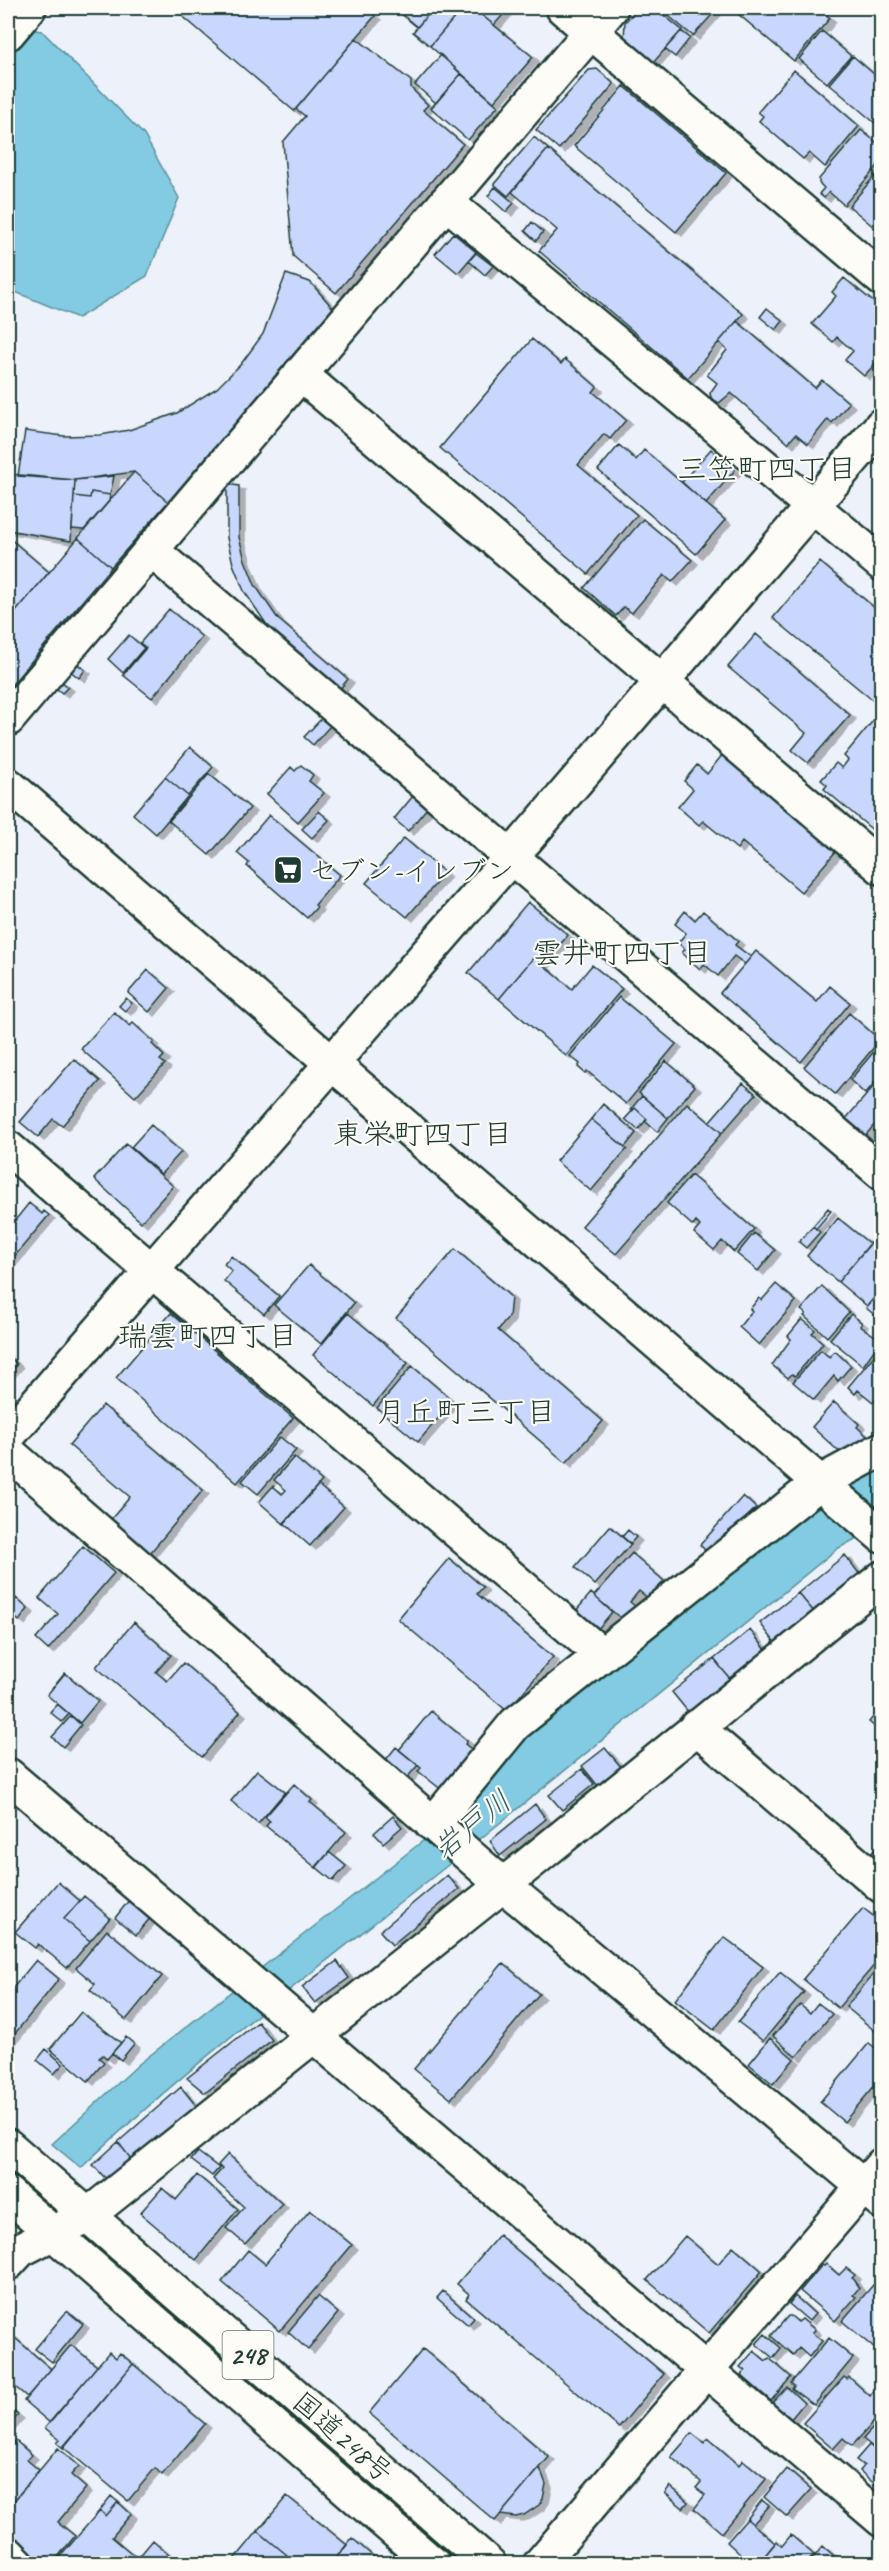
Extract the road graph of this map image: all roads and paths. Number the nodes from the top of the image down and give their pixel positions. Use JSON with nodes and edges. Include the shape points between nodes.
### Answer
{"nodes":[{"id":1,"x":29,"y":8,"type":"edge"},
{"id":2,"x":563,"y":8,"type":"edge"},
{"id":3,"x":601,"y":19,"type":"edge"},
{"id":4,"x":8,"y":33,"type":"edge"},
{"id":5,"x":446,"y":202,"type":"junction"},
{"id":6,"x":882,"y":279,"type":"edge"},
{"id":7,"x":300,"y":374,"type":"junction"},
{"id":8,"x":882,"y":425,"type":"edge"},
{"id":9,"x":812,"y":506,"type":"junction"},
{"id":10,"x":151,"y":550,"type":"junction"},
{"id":11,"x":882,"y":564,"type":"edge"},
{"id":12,"x":662,"y":681,"type":"junction"},
{"id":13,"x":8,"y":719,"type":"edge"},
{"id":14,"x":8,"y":785,"type":"edge"},
{"id":15,"x":511,"y":857,"type":"junction"},
{"id":16,"x":882,"y":868,"type":"edge"},
{"id":17,"x":330,"y":1064,"type":"junction"},
{"id":18,"x":8,"y":1148,"type":"edge"},
{"id":19,"x":882,"y":1173,"type":"edge"},
{"id":20,"x":151,"y":1270,"type":"junction"},
{"id":21,"x":8,"y":1436,"type":"edge"},
{"id":22,"x":882,"y":1449,"type":"edge"},
{"id":23,"x":8,"y":1452,"type":"edge"},
{"id":24,"x":825,"y":1488,"type":"junction"},
{"id":25,"x":882,"y":1536,"type":"edge"},
{"id":26,"x":882,"y":1578,"type":"edge"},
{"id":27,"x":602,"y":1655,"type":"junction"},
{"id":28,"x":696,"y":1727,"type":"junction"},
{"id":29,"x":8,"y":1775,"type":"edge"},
{"id":30,"x":434,"y":1826,"type":"junction"},
{"id":31,"x":503,"y":1885,"type":"junction"},
{"id":32,"x":882,"y":1886,"type":"edge"},
{"id":33,"x":312,"y":2035,"type":"junction"},
{"id":34,"x":8,"y":2146,"type":"edge"},
{"id":35,"x":876,"y":2184,"type":"edge"},
{"id":36,"x":8,"y":2194,"type":"edge"},
{"id":37,"x":88,"y":2216,"type":"junction"},
{"id":38,"x":53,"y":2233,"type":"junction"},
{"id":39,"x":8,"y":2263,"type":"edge"},
{"id":40,"x":706,"y":2370,"type":"junction"},
{"id":41,"x":882,"y":2520,"type":"edge"},
{"id":42,"x":8,"y":2554,"type":"edge"},
{"id":43,"x":18,"y":2564,"type":"edge"},
{"id":44,"x":433,"y":2564,"type":"edge"},
{"id":45,"x":489,"y":2564,"type":"edge"},
{"id":46,"x":540,"y":2564,"type":"edge"}],
"edges":[{"from":1,"to":4,"type":"main road"},
{"from":2,"to":3,"type":"main road"},
{"from":3,"to":5,"type":"main road"},
{"from":3,"to":6,"type":"main road"},
{"from":5,"to":7,"type":"main road"},
{"from":5,"to":9,"type":"main road"},
{"from":7,"to":10,"type":"main road"},
{"from":7,"to":12,"type":"main road"},
{"from":8,"to":9,"type":"main road"},
{"from":9,"to":11,"type":"main road"},
{"from":9,"to":12,"type":"main road"},
{"from":10,"to":13,"type":"main road"},
{"from":10,"to":15,"type":"main road"},
{"from":12,"to":15,"type":"main road"},
{"from":12,"to":16,"type":"main road"},
{"from":14,"to":17,"type":"main road"},
{"from":15,"to":17,"type":"main road"},
{"from":15,"to":19,"type":"main road"},
{"from":17,"to":20,"type":"main road"},
{"from":17,"to":24,"type":"main road"},
{"from":18,"to":20,"type":"main road"},
{"from":20,"to":21,"type":"main road"},
{"from":20,"to":27,"type":"main road"},
{"from":22,"to":24,"type":"main road"},
{"from":23,"to":30,"type":"main road"},
{"from":24,"to":25,"type":"main road"},
{"from":24,"to":27,"type":"main road"},
{"from":26,"to":28,"type":"main road"},
{"from":27,"to":30,"type":"main road","via":[[515,1724]]},
{"from":28,"to":31,"type":"main road"},
{"from":28,"to":32,"type":"main road"},
{"from":29,"to":33,"type":"main road"},
{"from":30,"to":31,"type":"main road"},
{"from":31,"to":33,"type":"main road"},
{"from":31,"to":35,"type":"main road"},
{"from":33,"to":37,"type":"main road"},
{"from":33,"to":40,"type":"main road"},
{"from":34,"to":37,"type":"main road","name":"国道248号","number":"248"},
{"from":35,"to":40,"type":"main road"},
{"from":36,"to":38,"type":"main road","name":"国道248号","number":"248"},
{"from":37,"to":38,"type":"main road"},
{"from":37,"to":45,"type":"main road","name":"国道248号","number":"248"},
{"from":38,"to":39,"type":"main road","via":[[20,2250]]},
{"from":38,"to":44,"type":"main road","name":"国道248号","number":"248"},
{"from":40,"to":41,"type":"main road"},
{"from":40,"to":46,"type":"main road"},
{"from":42,"to":43,"type":"main road"}]}
